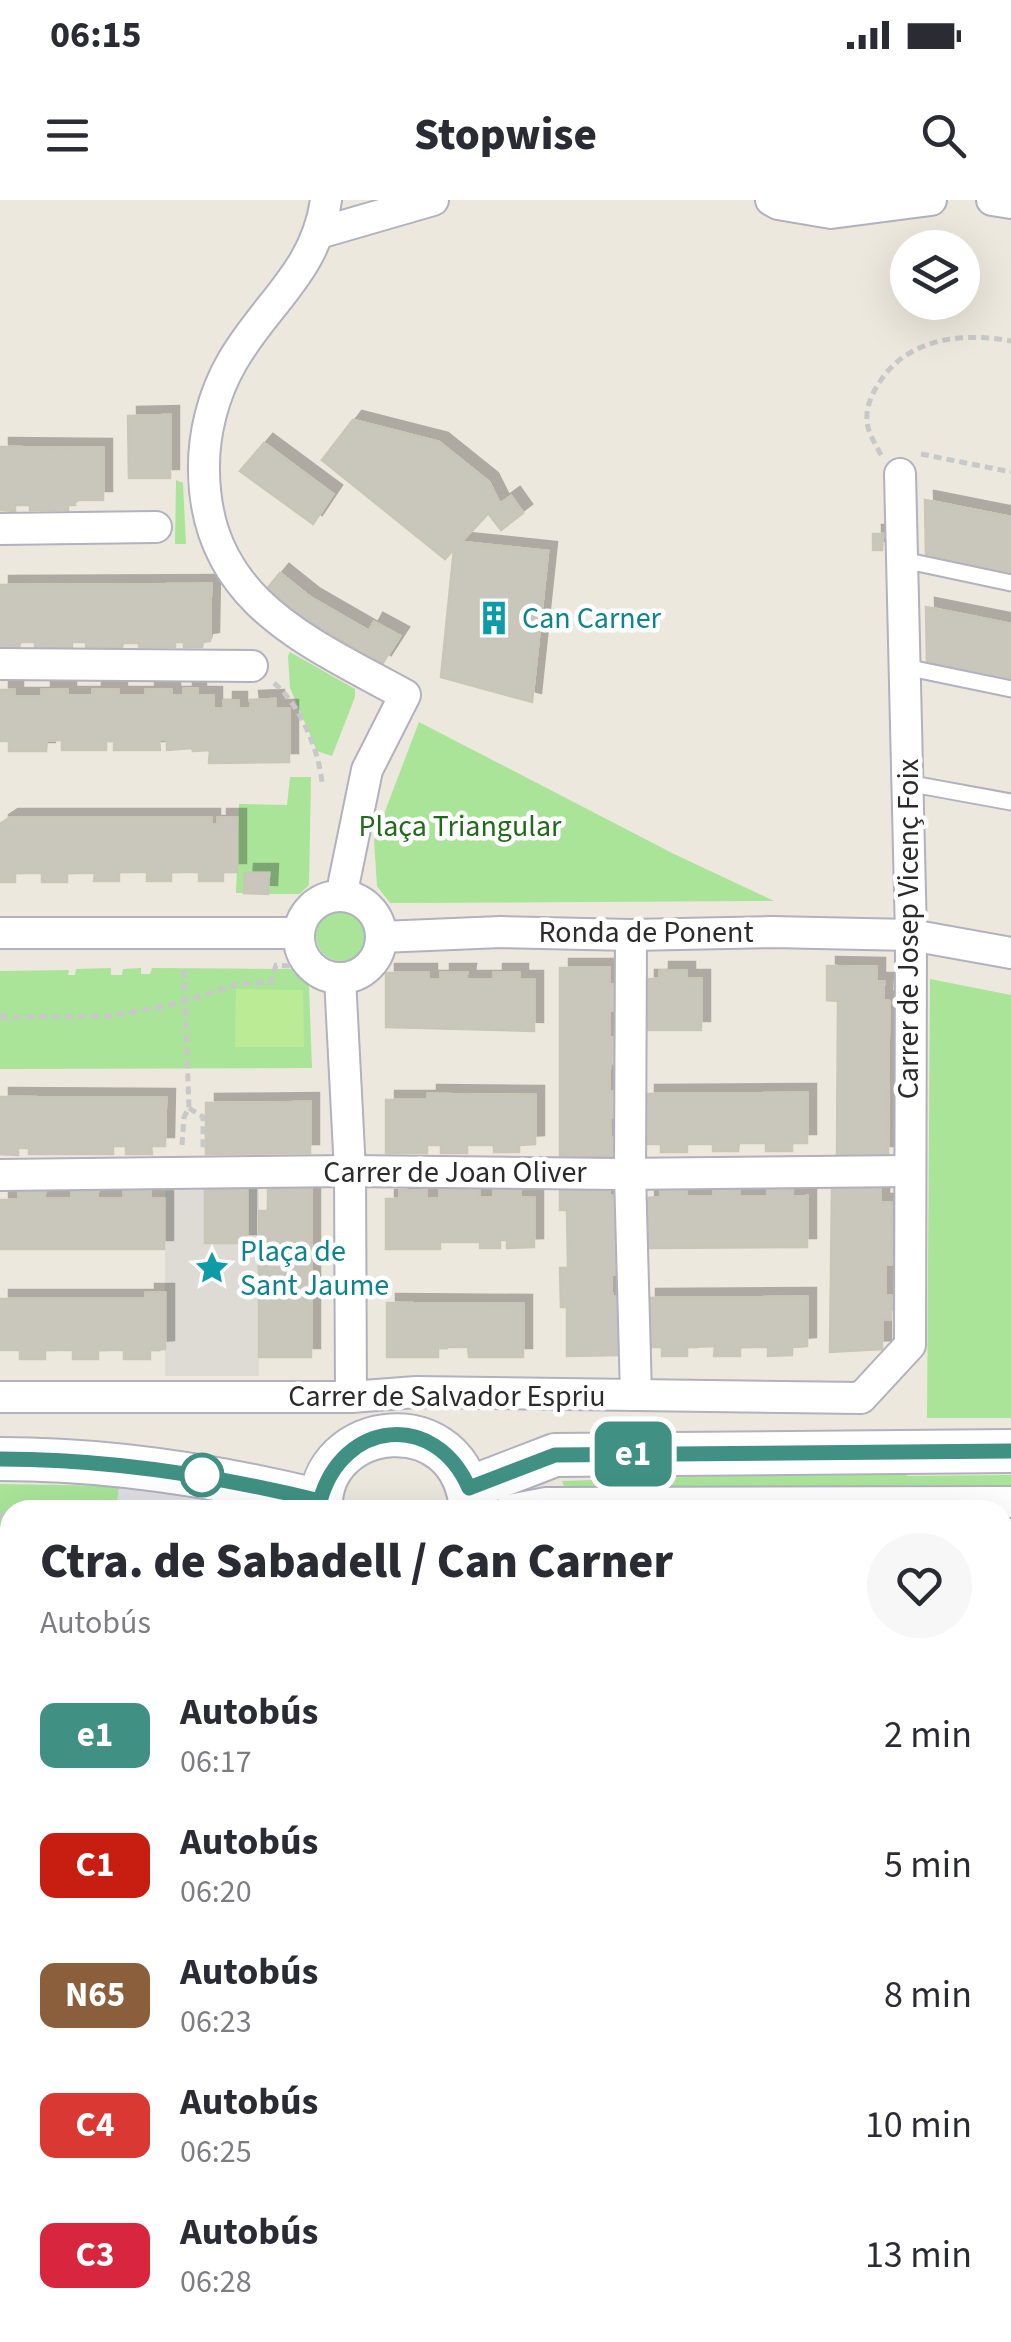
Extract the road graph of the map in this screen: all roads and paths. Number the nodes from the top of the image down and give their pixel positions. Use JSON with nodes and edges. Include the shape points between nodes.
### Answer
{"nodes":[{"id":1,"x":326,"y":200,"type":"edge"},
{"id":2,"x":433,"y":200,"type":"edge"},
{"id":3,"x":772,"y":200,"type":"edge"},
{"id":4,"x":932,"y":200,"type":"edge"},
{"id":5,"x":992,"y":200,"type":"edge"},
{"id":6,"x":1011,"y":203,"type":"edge"},
{"id":7,"x":319,"y":233,"type":"junction"},
{"id":8,"x":1011,"y":338,"type":"edge"},
{"id":9,"x":901,"y":460,"type":"junction"},
{"id":10,"x":1011,"y":472,"type":"edge"},
{"id":11,"x":156,"y":527,"type":"dead end"},
{"id":12,"x":0,"y":530,"type":"edge"},
{"id":13,"x":903,"y":560,"type":"junction"},
{"id":14,"x":1011,"y":583,"type":"edge"},
{"id":15,"x":0,"y":664,"type":"edge"},
{"id":16,"x":252,"y":666,"type":"joint"},
{"id":17,"x":905,"y":667,"type":"junction"},
{"id":18,"x":1011,"y":689,"type":"edge"},
{"id":19,"x":322,"y":783,"type":"dead end"},
{"id":20,"x":907,"y":784,"type":"junction"},
{"id":21,"x":1011,"y":802,"type":"edge"},
{"id":22,"x":346,"y":896,"type":"junction"},
{"id":23,"x":0,"y":933,"type":"edge"},
{"id":24,"x":299,"y":934,"type":"junction"},
{"id":25,"x":632,"y":935,"type":"junction"},
{"id":26,"x":911,"y":935,"type":"junction"},
{"id":27,"x":381,"y":938,"type":"junction"},
{"id":28,"x":1011,"y":954,"type":"edge"},
{"id":29,"x":291,"y":966,"type":"dead end"},
{"id":30,"x":184,"y":970,"type":"dead end"},
{"id":31,"x":340,"y":978,"type":"junction"},
{"id":32,"x":184,"y":1001,"type":"junction"},
{"id":33,"x":0,"y":1016,"type":"edge"},
{"id":34,"x":189,"y":1108,"type":"junction"},
{"id":35,"x":182,"y":1148,"type":"dead end"},
{"id":36,"x":203,"y":1160,"type":"dead end"},
{"id":37,"x":350,"y":1170,"type":"junction"},
{"id":38,"x":910,"y":1171,"type":"junction"},
{"id":39,"x":630,"y":1174,"type":"junction"},
{"id":40,"x":0,"y":1175,"type":"edge"},
{"id":41,"x":884,"y":1375,"type":"joint"},
{"id":42,"x":636,"y":1395,"type":"junction"},
{"id":43,"x":0,"y":1397,"type":"edge"},
{"id":44,"x":350,"y":1397,"type":"junction"},
{"id":45,"x":1011,"y":1451,"type":"edge"},
{"id":46,"x":0,"y":1458,"type":"edge"},
{"id":47,"x":470,"y":1499,"type":"edge"},
{"id":48,"x":304,"y":1500,"type":"edge"},
{"id":49,"x":323,"y":1500,"type":"edge"}],
"edges":[{"from":1,"to":7,"type":"street"},
{"from":2,"to":7,"type":"street"},
{"from":3,"to":4,"type":"street","via":[[831,214]]},
{"from":5,"to":6,"type":"street"},
{"from":7,"to":22,"type":"street","via":[[218,392],[206,437],[204,483],[214,536],[245,590],[312,643],[405,695],[367,770]]},
{"from":8,"to":9,"type":"path","via":[[933,341],[890,364],[870,398],[868,426],[881,456]]},
{"from":9,"to":10,"type":"path"},
{"from":9,"to":13,"type":"street","name":"Carrer de Josep Vicenç Foix"},
{"from":11,"to":12,"type":"street"},
{"from":13,"to":14,"type":"lane"},
{"from":13,"to":17,"type":"street","name":"Carrer de Josep Vicenç Foix"},
{"from":15,"to":16,"type":"street"},
{"from":16,"to":19,"type":"path","via":[[292,702]]},
{"from":17,"to":18,"type":"lane"},
{"from":17,"to":20,"type":"street","name":"Carrer de Josep Vicenç Foix"},
{"from":20,"to":21,"type":"lane"},
{"from":20,"to":26,"type":"street","name":"Carrer de Josep Vicenç Foix"},
{"from":22,"to":24,"type":"street","via":[[320,901]]},
{"from":22,"to":27,"type":"street","via":[[374,915]]},
{"from":23,"to":24,"type":"street"},
{"from":24,"to":31,"type":"street","via":[[307,961]]},
{"from":25,"to":26,"type":"street","name":"Ronda de Ponent"},
{"from":25,"to":27,"type":"street","name":"Ronda de Ponent"},
{"from":25,"to":39,"type":"street"},
{"from":26,"to":28,"type":"street","name":"Ronda de Ponent"},
{"from":26,"to":38,"type":"street","name":"Carrer de Josep Vicenç Foix"},
{"from":27,"to":31,"type":"street","via":[[373,962]]},
{"from":29,"to":32,"type":"path","via":[[276,965],[271,982],[237,984]]},
{"from":30,"to":32,"type":"path"},
{"from":31,"to":37,"type":"street"},
{"from":32,"to":33,"type":"path","via":[[112,1016]]},
{"from":32,"to":34,"type":"path"},
{"from":34,"to":35,"type":"path"},
{"from":34,"to":36,"type":"path","via":[[203,1117]]},
{"from":37,"to":39,"type":"street","name":"Carrer de Joan Oliver"},
{"from":37,"to":40,"type":"street","name":"Carrer de Joan Oliver"},
{"from":37,"to":44,"type":"street"},
{"from":38,"to":39,"type":"street","name":"Carrer de Joan Oliver"},
{"from":38,"to":41,"type":"street","name":"Carrer de Josep Vicenç Foix","via":[[910,1345]]},
{"from":39,"to":42,"type":"street"},
{"from":41,"to":42,"type":"street","name":"Carrer de Salvador Espriu","via":[[861,1398]]},
{"from":42,"to":44,"type":"street","name":"Carrer de Salvador Espriu"},
{"from":43,"to":44,"type":"street","name":"Carrer de Salvador Espriu"},
{"from":45,"to":47,"type":"street","via":[[555,1455]]},
{"from":46,"to":48,"type":"street","via":[[176,1470]]},
{"from":47,"to":49,"type":"street","via":[[460,1468],[443,1450],[397,1434],[350,1449],[333,1468]]}]}
